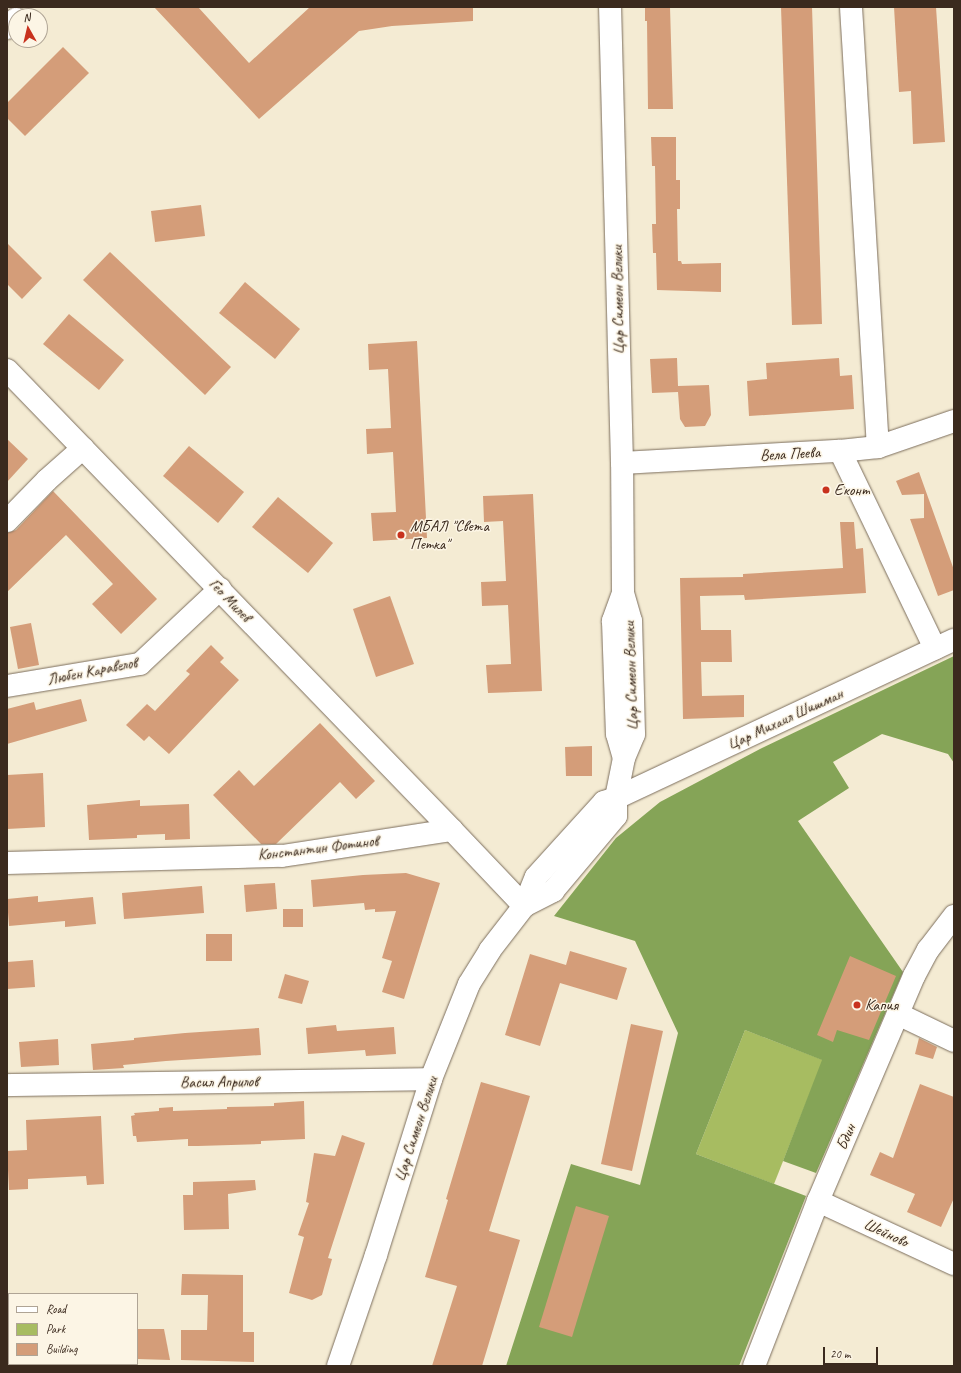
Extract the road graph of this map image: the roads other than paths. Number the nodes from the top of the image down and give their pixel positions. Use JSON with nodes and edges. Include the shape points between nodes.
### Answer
{"nodes":[{"id":1,"x":610,"y":7,"type":"edge"},
{"id":2,"x":851,"y":7,"type":"edge"},
{"id":3,"x":7,"y":370,"type":"edge"},
{"id":4,"x":954,"y":420,"type":"edge"},
{"id":5,"x":878,"y":447,"type":"junction"},
{"id":6,"x":83,"y":448,"type":"junction"},
{"id":7,"x":840,"y":451,"type":"junction"},
{"id":8,"x":622,"y":463,"type":"junction"},
{"id":9,"x":7,"y":521,"type":"edge"},
{"id":10,"x":220,"y":589,"type":"junction"},
{"id":11,"x":945,"y":644,"type":"edge"},
{"id":12,"x":7,"y":686,"type":"edge"},
{"id":13,"x":616,"y":798,"type":"junction"},
{"id":14,"x":452,"y":830,"type":"junction"},
{"id":15,"x":7,"y":863,"type":"edge"},
{"id":16,"x":524,"y":906,"type":"junction"},
{"id":17,"x":954,"y":916,"type":"edge"},
{"id":18,"x":898,"y":1014,"type":"junction"},
{"id":19,"x":954,"y":1041,"type":"edge"},
{"id":20,"x":431,"y":1079,"type":"junction"},
{"id":21,"x":7,"y":1085,"type":"edge"},
{"id":22,"x":818,"y":1201,"type":"junction"},
{"id":23,"x":954,"y":1264,"type":"edge"},
{"id":24,"x":338,"y":1366,"type":"edge"},
{"id":25,"x":754,"y":1366,"type":"edge"}],
"edges":[{"from":1,"to":8,"type":"street","name":"Цар Симеон Велики"},
{"from":2,"to":5,"type":"street"},
{"from":3,"to":6,"type":"street","name":"Гео Милев"},
{"from":4,"to":5,"type":"street","name":"Вела Пеева"},
{"from":5,"to":7,"type":"street","name":"Вела Пеева"},
{"from":6,"to":9,"type":"street"},
{"from":6,"to":10,"type":"street","name":"Гео Милев"},
{"from":7,"to":8,"type":"street","name":"Вела Пеева"},
{"from":7,"to":11,"type":"street"},
{"from":8,"to":13,"type":"street","name":"Цар Симеон Велики","via":[[623,593],[614,621],[617,734],[624,758]]},
{"from":10,"to":12,"type":"street","name":"Любен Каравелов","via":[[140,664]]},
{"from":10,"to":14,"type":"street","name":"Гео Милев"},
{"from":11,"to":13,"type":"street","name":"Цар Михаил Шишман"},
{"from":13,"to":16,"type":"street","name":"Цар Симеон Велики","via":[[604,802],[536,877]]},
{"from":14,"to":15,"type":"street","name":"Константин Фотинов","via":[[282,856]]},
{"from":14,"to":16,"type":"street"},
{"from":16,"to":20,"type":"street","name":"Цар Симеон Велики","via":[[490,950],[469,984]]},
{"from":17,"to":18,"type":"street","name":"Бдин","via":[[928,950]]},
{"from":18,"to":19,"type":"street"},
{"from":18,"to":22,"type":"street","name":"Бдин"},
{"from":20,"to":21,"type":"street","name":"Васил Априлов"},
{"from":20,"to":24,"type":"street","name":"Цар Симеон Велики"},
{"from":22,"to":23,"type":"street","name":"Шейново"},
{"from":22,"to":25,"type":"street","name":"Бдин"}]}
